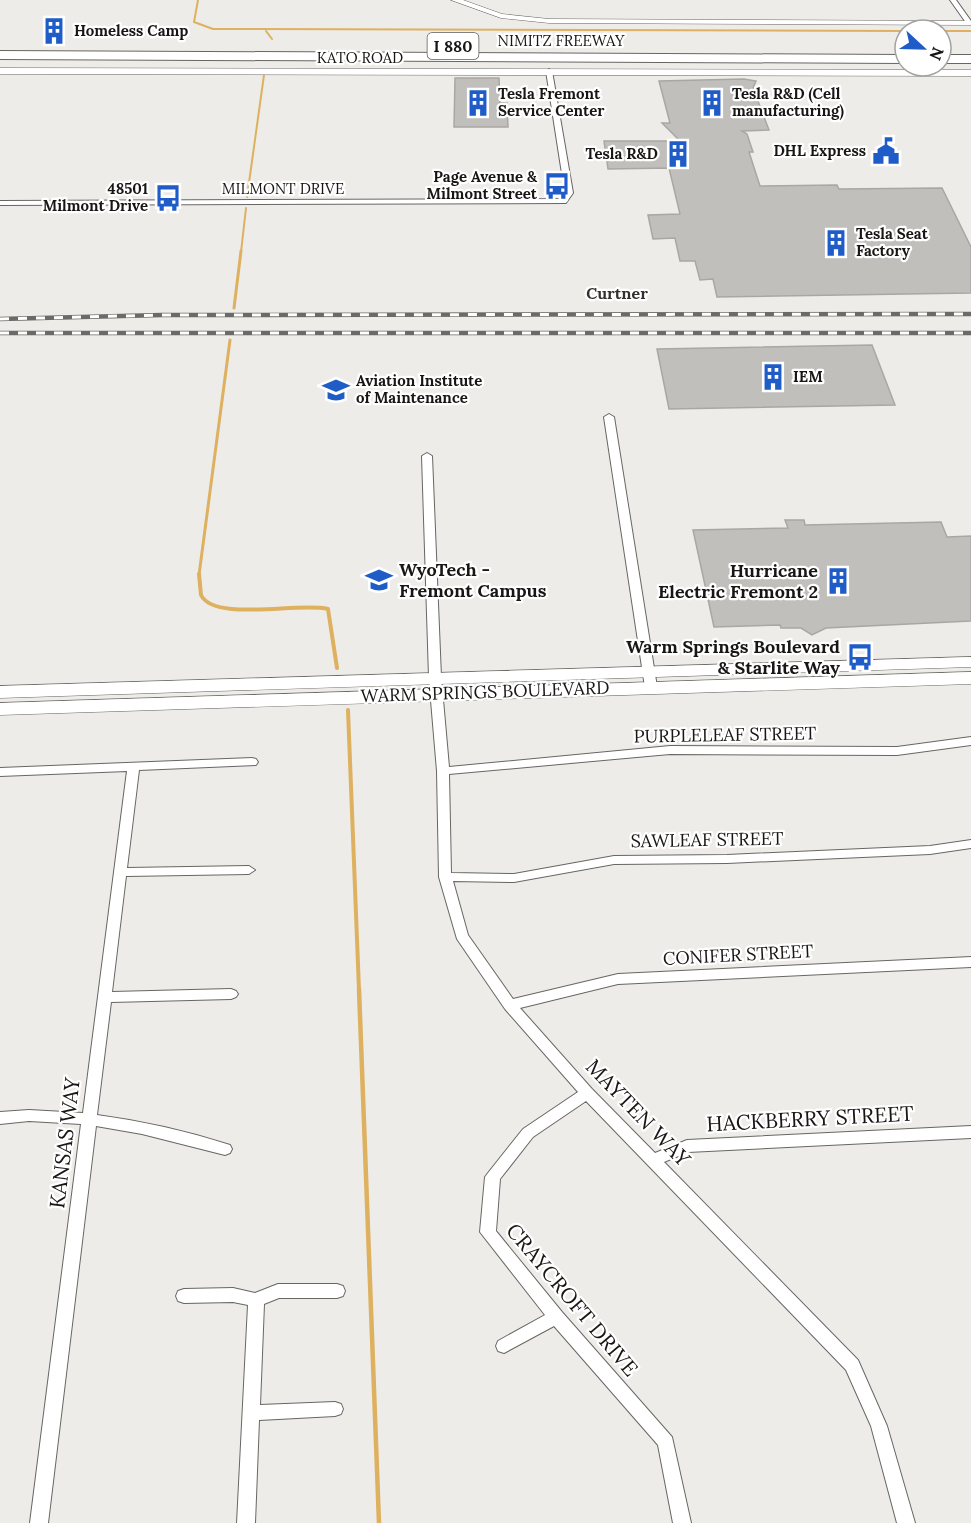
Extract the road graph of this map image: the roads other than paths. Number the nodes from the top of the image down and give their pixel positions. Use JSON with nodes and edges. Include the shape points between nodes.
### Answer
{"nodes":[{"id":1,"x":455,"y":0,"type":"edge"},
{"id":2,"x":953,"y":0,"type":"edge"},
{"id":3,"x":970,"y":23,"type":"edge"},
{"id":4,"x":0,"y":45,"type":"edge"},
{"id":5,"x":893,"y":47,"type":"edge"},
{"id":6,"x":953,"y":47,"type":"edge"},
{"id":7,"x":971,"y":47,"type":"edge"},
{"id":8,"x":0,"y":55,"type":"edge"},
{"id":9,"x":893,"y":57,"type":"edge"},
{"id":10,"x":953,"y":57,"type":"edge"},
{"id":11,"x":971,"y":57,"type":"edge"},
{"id":12,"x":0,"y":71,"type":"edge"},
{"id":13,"x":549,"y":71,"type":"junction"},
{"id":14,"x":971,"y":73,"type":"edge"},
{"id":15,"x":0,"y":203,"type":"edge"},
{"id":16,"x":609,"y":417,"type":"dead end"},
{"id":17,"x":427,"y":456,"type":"dead end"},
{"id":18,"x":971,"y":662,"type":"edge"},
{"id":19,"x":971,"y":678,"type":"edge"},
{"id":20,"x":649,"y":679,"type":"junction"},
{"id":21,"x":435,"y":685,"type":"junction"},
{"id":22,"x":145,"y":687,"type":"junction"},
{"id":23,"x":0,"y":692,"type":"edge"},
{"id":24,"x":26,"y":708,"type":"junction"},
{"id":25,"x":0,"y":709,"type":"edge"},
{"id":26,"x":971,"y":741,"type":"edge"},
{"id":27,"x":252,"y":762,"type":"dead end"},
{"id":28,"x":133,"y":768,"type":"junction"},
{"id":29,"x":443,"y":771,"type":"junction"},
{"id":30,"x":0,"y":772,"type":"edge"},
{"id":31,"x":971,"y":844,"type":"edge"},
{"id":32,"x":249,"y":870,"type":"dead end"},
{"id":33,"x":120,"y":872,"type":"junction"},
{"id":34,"x":445,"y":877,"type":"junction"},
{"id":35,"x":971,"y":962,"type":"edge"},
{"id":36,"x":231,"y":993,"type":"dead end"},
{"id":37,"x":104,"y":997,"type":"junction"},
{"id":38,"x":510,"y":1005,"type":"junction"},
{"id":39,"x":587,"y":1093,"type":"junction"},
{"id":40,"x":0,"y":1118,"type":"edge"},
{"id":41,"x":89,"y":1119,"type":"junction"},
{"id":42,"x":971,"y":1132,"type":"edge"},
{"id":43,"x":225,"y":1149,"type":"dead end"},
{"id":44,"x":654,"y":1160,"type":"junction"},
{"id":45,"x":337,"y":1291,"type":"dead end"},
{"id":46,"x":183,"y":1296,"type":"dead end"},
{"id":47,"x":256,"y":1300,"type":"junction"},
{"id":48,"x":556,"y":1317,"type":"junction"},
{"id":49,"x":504,"y":1347,"type":"dead end"},
{"id":50,"x":335,"y":1409,"type":"dead end"},
{"id":51,"x":251,"y":1413,"type":"junction"},
{"id":52,"x":39,"y":1523,"type":"edge"},
{"id":53,"x":246,"y":1523,"type":"edge"},
{"id":54,"x":682,"y":1523,"type":"edge"},
{"id":55,"x":906,"y":1523,"type":"edge"}],
"edges":[{"from":1,"to":3,"type":"street","via":[[488,13],[549,21]]},
{"from":2,"to":3,"type":"street"},
{"from":4,"to":5,"type":"highway","name":"NIMITZ FREEWAY","number":"I 880"},
{"from":6,"to":7,"type":"highway"},
{"from":8,"to":9,"type":"highway","name":"NIMITZ FREEWAY","number":"I 880"},
{"from":10,"to":11,"type":"highway"},
{"from":12,"to":13,"type":"street","name":"KATO ROAD"},
{"from":13,"to":14,"type":"street","name":"KATO ROAD"},
{"from":13,"to":15,"type":"street","name":"MILMONT DRIVE","via":[[569,193],[566,199],[556,202]]},
{"from":16,"to":20,"type":"street"},
{"from":17,"to":21,"type":"street","name":"MAYTEN WAY"},
{"from":18,"to":20,"type":"main road","name":"WARM SPRINGS BOULEVARD"},
{"from":19,"to":20,"type":"main road","name":"WARM SPRINGS BOULEVARD"},
{"from":20,"to":21,"type":"main road","name":"WARM SPRINGS BOULEVARD"},
{"from":21,"to":22,"type":"main road","name":"WARM SPRINGS BOULEVARD"},
{"from":21,"to":24,"type":"main road","name":"WARM SPRINGS BOULEVARD"},
{"from":21,"to":29,"type":"street","name":"MAYTEN WAY"},
{"from":22,"to":23,"type":"main road","name":"WARM SPRINGS BOULEVARD"},
{"from":22,"to":24,"type":"main road","via":[[132,694],[57,699]]},
{"from":24,"to":25,"type":"main road","name":"WARM SPRINGS BOULEVARD"},
{"from":26,"to":29,"type":"street","name":"PURPLELEAF STREET","via":[[897,751],[670,750]]},
{"from":27,"to":28,"type":"street"},
{"from":28,"to":30,"type":"street"},
{"from":28,"to":33,"type":"street","name":"KANSAS WAY"},
{"from":29,"to":34,"type":"street","name":"MAYTEN WAY"},
{"from":31,"to":34,"type":"street","name":"SAWLEAF STREET","via":[[930,850],[727,860],[614,860],[514,878]]},
{"from":32,"to":33,"type":"street"},
{"from":33,"to":37,"type":"street","name":"KANSAS WAY"},
{"from":34,"to":38,"type":"street","name":"MAYTEN WAY","via":[[462,936]]},
{"from":35,"to":38,"type":"street","name":"CONIFER STREET","via":[[618,979]]},
{"from":36,"to":37,"type":"street"},
{"from":37,"to":41,"type":"street","name":"KANSAS WAY"},
{"from":38,"to":39,"type":"street","name":"MAYTEN WAY"},
{"from":39,"to":44,"type":"street","name":"MAYTEN WAY"},
{"from":39,"to":48,"type":"street","name":"CRAYCROFT DRIVE","via":[[528,1133],[493,1177],[488,1232]]},
{"from":40,"to":41,"type":"street"},
{"from":41,"to":43,"type":"street","via":[[162,1132]]},
{"from":41,"to":52,"type":"street","name":"KANSAS WAY"},
{"from":42,"to":44,"type":"street","name":"HACKBERRY STREET","via":[[687,1146]]},
{"from":44,"to":55,"type":"street","name":"MAYTEN WAY","via":[[852,1365],[879,1426]]},
{"from":45,"to":47,"type":"street","via":[[278,1291]]},
{"from":46,"to":47,"type":"street","via":[[233,1295]]},
{"from":47,"to":51,"type":"street"},
{"from":48,"to":49,"type":"street"},
{"from":48,"to":54,"type":"street","name":"CRAYCROFT DRIVE","via":[[666,1442]]},
{"from":50,"to":51,"type":"street"},
{"from":51,"to":53,"type":"street"}]}
